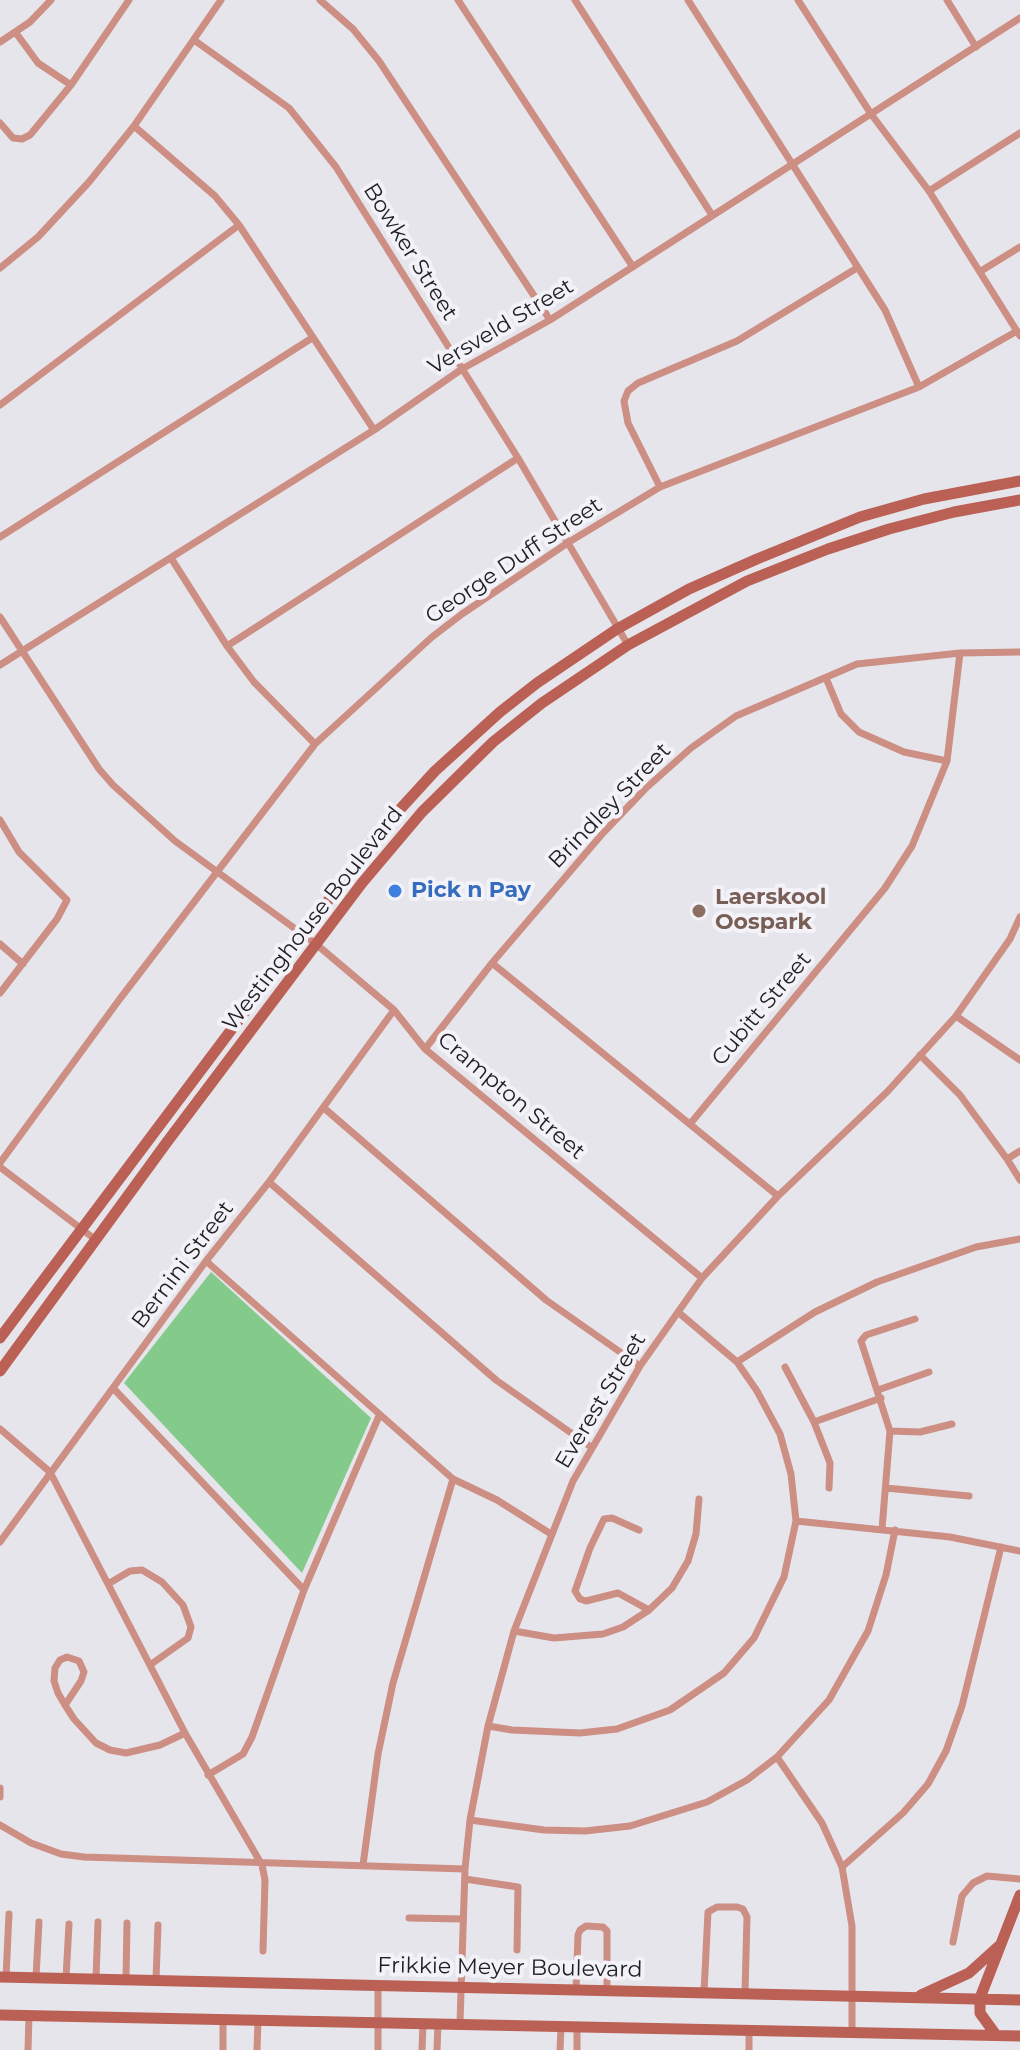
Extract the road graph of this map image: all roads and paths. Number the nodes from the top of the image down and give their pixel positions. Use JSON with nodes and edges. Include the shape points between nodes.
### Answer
{"nodes":[{"id":1,"x":51,"y":0,"type":"edge"},
{"id":2,"x":129,"y":0,"type":"edge"},
{"id":3,"x":221,"y":0,"type":"edge"},
{"id":4,"x":320,"y":0,"type":"edge"},
{"id":5,"x":458,"y":0,"type":"edge"},
{"id":6,"x":575,"y":0,"type":"edge"},
{"id":7,"x":688,"y":0,"type":"edge"},
{"id":8,"x":798,"y":0,"type":"edge"},
{"id":9,"x":947,"y":0,"type":"edge"},
{"id":10,"x":1020,"y":18,"type":"edge"},
{"id":11,"x":16,"y":33,"type":"junction"},
{"id":12,"x":194,"y":40,"type":"junction"},
{"id":13,"x":0,"y":42,"type":"edge"},
{"id":14,"x":976,"y":47,"type":"junction"},
{"id":15,"x":71,"y":85,"type":"junction"},
{"id":16,"x":871,"y":114,"type":"junction"},
{"id":17,"x":0,"y":123,"type":"edge"},
{"id":18,"x":134,"y":126,"type":"junction"},
{"id":19,"x":1020,"y":133,"type":"edge"},
{"id":20,"x":793,"y":164,"type":"junction"},
{"id":21,"x":929,"y":191,"type":"junction"},
{"id":22,"x":712,"y":215,"type":"junction"},
{"id":23,"x":239,"y":225,"type":"junction"},
{"id":24,"x":1020,"y":247,"type":"edge"},
{"id":25,"x":633,"y":267,"type":"junction"},
{"id":26,"x":0,"y":268,"type":"edge"},
{"id":27,"x":857,"y":268,"type":"junction"},
{"id":28,"x":981,"y":271,"type":"junction"},
{"id":29,"x":550,"y":320,"type":"junction"},
{"id":30,"x":1018,"y":334,"type":"edge"},
{"id":31,"x":312,"y":338,"type":"junction"},
{"id":32,"x":462,"y":369,"type":"junction"},
{"id":33,"x":919,"y":387,"type":"junction"},
{"id":34,"x":0,"y":405,"type":"edge"},
{"id":35,"x":374,"y":430,"type":"junction"},
{"id":36,"x":518,"y":458,"type":"junction"},
{"id":37,"x":1020,"y":481,"type":"edge"},
{"id":38,"x":660,"y":487,"type":"junction"},
{"id":39,"x":1020,"y":500,"type":"edge"},
{"id":40,"x":0,"y":537,"type":"edge"},
{"id":41,"x":569,"y":542,"type":"junction"},
{"id":42,"x":171,"y":558,"type":"junction"},
{"id":43,"x":0,"y":617,"type":"edge"},
{"id":44,"x":617,"y":629,"type":"junction"},
{"id":45,"x":628,"y":645,"type":"junction"},
{"id":46,"x":227,"y":646,"type":"junction"},
{"id":47,"x":22,"y":652,"type":"junction"},
{"id":48,"x":1020,"y":652,"type":"edge"},
{"id":49,"x":960,"y":653,"type":"junction"},
{"id":50,"x":0,"y":665,"type":"edge"},
{"id":51,"x":826,"y":678,"type":"junction"},
{"id":52,"x":315,"y":744,"type":"junction"},
{"id":53,"x":947,"y":761,"type":"junction"},
{"id":54,"x":0,"y":820,"type":"edge"},
{"id":55,"x":217,"y":870,"type":"junction"},
{"id":56,"x":1020,"y":917,"type":"edge"},
{"id":57,"x":303,"y":935,"type":"junction"},
{"id":58,"x":1010,"y":939,"type":"junction"},
{"id":59,"x":1020,"y":943,"type":"edge"},
{"id":60,"x":0,"y":944,"type":"edge"},
{"id":61,"x":316,"y":944,"type":"junction"},
{"id":62,"x":492,"y":963,"type":"junction"},
{"id":63,"x":23,"y":964,"type":"junction"},
{"id":64,"x":0,"y":993,"type":"edge"},
{"id":65,"x":394,"y":1010,"type":"junction"},
{"id":66,"x":956,"y":1016,"type":"junction"},
{"id":67,"x":425,"y":1049,"type":"junction"},
{"id":68,"x":920,"y":1055,"type":"junction"},
{"id":69,"x":1020,"y":1060,"type":"edge"},
{"id":70,"x":324,"y":1108,"type":"junction"},
{"id":71,"x":690,"y":1124,"type":"junction"},
{"id":72,"x":1020,"y":1151,"type":"edge"},
{"id":73,"x":1007,"y":1159,"type":"junction"},
{"id":74,"x":0,"y":1165,"type":"edge"},
{"id":75,"x":1020,"y":1180,"type":"edge"},
{"id":76,"x":269,"y":1182,"type":"junction"},
{"id":77,"x":778,"y":1196,"type":"junction"},
{"id":78,"x":80,"y":1228,"type":"junction"},
{"id":79,"x":1020,"y":1239,"type":"edge"},
{"id":80,"x":96,"y":1240,"type":"junction"},
{"id":81,"x":206,"y":1261,"type":"junction"},
{"id":82,"x":702,"y":1278,"type":"junction"},
{"id":83,"x":678,"y":1312,"type":"junction"},
{"id":84,"x":915,"y":1319,"type":"dead end"},
{"id":85,"x":0,"y":1338,"type":"edge"},
{"id":86,"x":737,"y":1362,"type":"junction"},
{"id":87,"x":640,"y":1366,"type":"junction"},
{"id":88,"x":785,"y":1367,"type":"dead end"},
{"id":89,"x":0,"y":1371,"type":"edge"},
{"id":90,"x":929,"y":1372,"type":"dead end"},
{"id":91,"x":113,"y":1388,"type":"junction"},
{"id":92,"x":880,"y":1394,"type":"junction"},
{"id":93,"x":379,"y":1416,"type":"junction"},
{"id":94,"x":814,"y":1422,"type":"junction"},
{"id":95,"x":952,"y":1424,"type":"dead end"},
{"id":96,"x":0,"y":1429,"type":"edge"},
{"id":97,"x":890,"y":1431,"type":"junction"},
{"id":98,"x":591,"y":1447,"type":"junction"},
{"id":99,"x":50,"y":1472,"type":"junction"},
{"id":100,"x":453,"y":1479,"type":"junction"},
{"id":101,"x":829,"y":1488,"type":"dead end"},
{"id":102,"x":886,"y":1488,"type":"junction"},
{"id":103,"x":969,"y":1496,"type":"dead end"},
{"id":104,"x":699,"y":1499,"type":"dead end"},
{"id":105,"x":796,"y":1521,"type":"junction"},
{"id":106,"x":882,"y":1529,"type":"junction"},
{"id":107,"x":639,"y":1530,"type":"dead end"},
{"id":108,"x":895,"y":1530,"type":"junction"},
{"id":109,"x":551,"y":1534,"type":"junction"},
{"id":110,"x":0,"y":1542,"type":"edge"},
{"id":111,"x":1001,"y":1547,"type":"junction"},
{"id":112,"x":1020,"y":1551,"type":"edge"},
{"id":113,"x":108,"y":1584,"type":"junction"},
{"id":114,"x":304,"y":1590,"type":"junction"},
{"id":115,"x":649,"y":1610,"type":"junction"},
{"id":116,"x":514,"y":1631,"type":"junction"},
{"id":117,"x":150,"y":1665,"type":"junction"},
{"id":118,"x":65,"y":1705,"type":"junction"},
{"id":119,"x":488,"y":1726,"type":"junction"},
{"id":120,"x":185,"y":1733,"type":"junction"},
{"id":121,"x":777,"y":1757,"type":"junction"},
{"id":122,"x":208,"y":1775,"type":"junction"},
{"id":123,"x":0,"y":1788,"type":"edge"},
{"id":124,"x":0,"y":1797,"type":"edge"},
{"id":125,"x":470,"y":1820,"type":"junction"},
{"id":126,"x":0,"y":1825,"type":"edge"},
{"id":127,"x":262,"y":1865,"type":"junction"},
{"id":128,"x":363,"y":1865,"type":"junction"},
{"id":129,"x":842,"y":1867,"type":"junction"},
{"id":130,"x":465,"y":1869,"type":"junction"},
{"id":131,"x":465,"y":1879,"type":"junction"},
{"id":132,"x":1020,"y":1879,"type":"edge"},
{"id":133,"x":1020,"y":1895,"type":"edge"},
{"id":134,"x":9,"y":1914,"type":"dead end"},
{"id":135,"x":409,"y":1918,"type":"dead end"},
{"id":136,"x":463,"y":1919,"type":"junction"},
{"id":137,"x":39,"y":1922,"type":"dead end"},
{"id":138,"x":98,"y":1922,"type":"dead end"},
{"id":139,"x":127,"y":1923,"type":"dead end"},
{"id":140,"x":69,"y":1924,"type":"dead end"},
{"id":141,"x":158,"y":1925,"type":"dead end"},
{"id":142,"x":1004,"y":1941,"type":"junction"},
{"id":143,"x":953,"y":1942,"type":"dead end"},
{"id":144,"x":517,"y":1950,"type":"dead end"},
{"id":145,"x":263,"y":1951,"type":"dead end"},
{"id":146,"x":3,"y":1977,"type":"edge"},
{"id":147,"x":36,"y":1977,"type":"junction"},
{"id":148,"x":66,"y":1978,"type":"junction"},
{"id":149,"x":96,"y":1979,"type":"junction"},
{"id":150,"x":126,"y":1979,"type":"junction"},
{"id":151,"x":156,"y":1980,"type":"junction"},
{"id":152,"x":378,"y":1986,"type":"junction"},
{"id":153,"x":460,"y":1989,"type":"junction"},
{"id":154,"x":576,"y":1990,"type":"junction"},
{"id":155,"x":607,"y":1990,"type":"junction"},
{"id":156,"x":704,"y":1992,"type":"junction"},
{"id":157,"x":745,"y":1993,"type":"junction"},
{"id":158,"x":851,"y":1996,"type":"junction"},
{"id":159,"x":917,"y":1997,"type":"junction"},
{"id":160,"x":980,"y":1998,"type":"junction"},
{"id":161,"x":1020,"y":2000,"type":"edge"},
{"id":162,"x":0,"y":2015,"type":"edge"},
{"id":163,"x":29,"y":2016,"type":"junction"},
{"id":164,"x":223,"y":2020,"type":"junction"},
{"id":165,"x":258,"y":2020,"type":"junction"},
{"id":166,"x":378,"y":2022,"type":"junction"},
{"id":167,"x":423,"y":2023,"type":"junction"},
{"id":168,"x":438,"y":2023,"type":"junction"},
{"id":169,"x":460,"y":2023,"type":"junction"},
{"id":170,"x":561,"y":2027,"type":"junction"},
{"id":171,"x":577,"y":2027,"type":"junction"},
{"id":172,"x":749,"y":2031,"type":"junction"},
{"id":173,"x":852,"y":2033,"type":"junction"},
{"id":174,"x":1018,"y":2033,"type":"edge"},
{"id":175,"x":996,"y":2035,"type":"junction"},
{"id":176,"x":28,"y":2050,"type":"edge"},
{"id":177,"x":223,"y":2050,"type":"edge"},
{"id":178,"x":257,"y":2050,"type":"edge"},
{"id":179,"x":378,"y":2050,"type":"edge"},
{"id":180,"x":422,"y":2050,"type":"edge"},
{"id":181,"x":437,"y":2050,"type":"edge"},
{"id":182,"x":560,"y":2050,"type":"edge"},
{"id":183,"x":577,"y":2050,"type":"edge"},
{"id":184,"x":749,"y":2050,"type":"edge"}],
"edges":[{"from":1,"to":11,"type":"street"},
{"from":2,"to":15,"type":"street"},
{"from":3,"to":12,"type":"street"},
{"from":4,"to":29,"type":"street","via":[[379,61]]},
{"from":5,"to":25,"type":"street"},
{"from":6,"to":22,"type":"street"},
{"from":7,"to":20,"type":"street"},
{"from":8,"to":16,"type":"street"},
{"from":9,"to":14,"type":"street"},
{"from":10,"to":14,"type":"street","name":"Versveld Street"},
{"from":11,"to":13,"type":"street"},
{"from":11,"to":15,"type":"street","via":[[38,63]]},
{"from":12,"to":18,"type":"street"},
{"from":12,"to":32,"type":"street","name":"Bowker Street","via":[[289,108],[311,134]]},
{"from":14,"to":16,"type":"street","name":"Versveld Street"},
{"from":15,"to":17,"type":"street","via":[[26,138],[13,138]]},
{"from":16,"to":20,"type":"street","name":"Versveld Street"},
{"from":16,"to":21,"type":"street"},
{"from":18,"to":23,"type":"street","via":[[215,196]]},
{"from":18,"to":26,"type":"street","via":[[68,207]]},
{"from":19,"to":21,"type":"street"},
{"from":20,"to":22,"type":"street","name":"Versveld Street"},
{"from":20,"to":27,"type":"street"},
{"from":21,"to":28,"type":"street"},
{"from":22,"to":25,"type":"street","name":"Versveld Street"},
{"from":23,"to":31,"type":"street"},
{"from":23,"to":34,"type":"street"},
{"from":24,"to":28,"type":"street"},
{"from":25,"to":29,"type":"street","name":"Versveld Street"},
{"from":27,"to":33,"type":"street","via":[[885,310]]},
{"from":27,"to":38,"type":"street","via":[[737,341],[628,391],[628,423]]},
{"from":28,"to":30,"type":"street"},
{"from":29,"to":32,"type":"street","name":"Versveld Street"},
{"from":30,"to":33,"type":"street","name":"George Duff Street"},
{"from":31,"to":35,"type":"street"},
{"from":31,"to":40,"type":"street"},
{"from":32,"to":35,"type":"street","name":"Versveld Street"},
{"from":32,"to":36,"type":"street","name":"Bowker Street"},
{"from":33,"to":38,"type":"street","name":"George Duff Street"},
{"from":35,"to":42,"type":"street","name":"Versveld Street"},
{"from":36,"to":41,"type":"street","name":"Bowker Street"},
{"from":36,"to":46,"type":"street"},
{"from":37,"to":44,"type":"street","name":"Westinghouse Boulevard","via":[[860,517],[689,589]]},
{"from":38,"to":41,"type":"street","name":"George Duff Street"},
{"from":39,"to":45,"type":"street","name":"Westinghouse Boulevard","via":[[917,521],[828,549],[747,581]]},
{"from":41,"to":44,"type":"street","name":"Bowker Street"},
{"from":41,"to":52,"type":"street","name":"George Duff Street","via":[[452,621]]},
{"from":42,"to":46,"type":"street"},
{"from":42,"to":47,"type":"street","name":"Versveld Street"},
{"from":43,"to":47,"type":"street","name":"Crampton Street"},
{"from":44,"to":45,"type":"street","name":"Bowker Street"},
{"from":44,"to":57,"type":"street","name":"Westinghouse Boulevard","via":[[537,683],[435,771],[382,829]]},
{"from":45,"to":61,"type":"street","name":"Westinghouse Boulevard","via":[[482,751],[397,840]]},
{"from":46,"to":52,"type":"street"},
{"from":47,"to":50,"type":"street","name":"Versveld Street"},
{"from":47,"to":55,"type":"street","name":"Crampton Street","via":[[113,785],[175,841]]},
{"from":48,"to":49,"type":"street","name":"Brindley Street"},
{"from":49,"to":51,"type":"street","name":"Brindley Street","via":[[857,664]]},
{"from":49,"to":53,"type":"street","name":"Cubitt Street"},
{"from":51,"to":53,"type":"street","via":[[841,714],[859,732],[904,752]]},
{"from":51,"to":62,"type":"street","name":"Brindley Street","via":[[736,716],[691,748],[603,833]]},
{"from":52,"to":55,"type":"street","name":"George Duff Street"},
{"from":53,"to":71,"type":"street","name":"Cubitt Street","via":[[912,846],[885,888]]},
{"from":54,"to":63,"type":"street","via":[[19,852],[67,900]]},
{"from":55,"to":57,"type":"street","name":"Crampton Street"},
{"from":55,"to":74,"type":"street","name":"George Duff Street"},
{"from":56,"to":58,"type":"street","name":"Everest Street"},
{"from":57,"to":61,"type":"street","name":"Crampton Street"},
{"from":57,"to":78,"type":"street","name":"Westinghouse Boulevard"},
{"from":58,"to":59,"type":"street"},
{"from":58,"to":66,"type":"street","name":"Everest Street"},
{"from":60,"to":63,"type":"street"},
{"from":61,"to":65,"type":"street","name":"Crampton Street"},
{"from":61,"to":80,"type":"street","name":"Westinghouse Boulevard"},
{"from":62,"to":67,"type":"street","name":"Brindley Street"},
{"from":62,"to":71,"type":"street"},
{"from":63,"to":64,"type":"street"},
{"from":65,"to":67,"type":"street","name":"Crampton Street"},
{"from":65,"to":70,"type":"street","name":"Bernini Street"},
{"from":66,"to":68,"type":"street","name":"Everest Street"},
{"from":66,"to":69,"type":"street"},
{"from":67,"to":82,"type":"street","name":"Crampton Street"},
{"from":68,"to":73,"type":"street","via":[[960,1095]]},
{"from":68,"to":77,"type":"street","name":"Everest Street"},
{"from":70,"to":76,"type":"street","name":"Bernini Street"},
{"from":70,"to":87,"type":"street","via":[[546,1300]]},
{"from":71,"to":77,"type":"street"},
{"from":72,"to":73,"type":"street"},
{"from":73,"to":75,"type":"street"},
{"from":74,"to":78,"type":"street"},
{"from":76,"to":81,"type":"street","name":"Bernini Street"},
{"from":76,"to":98,"type":"street","via":[[496,1380]]},
{"from":77,"to":82,"type":"street","name":"Everest Street"},
{"from":78,"to":80,"type":"street"},
{"from":78,"to":85,"type":"street","name":"Westinghouse Boulevard"},
{"from":79,"to":86,"type":"street","via":[[976,1247],[877,1282],[815,1312]]},
{"from":80,"to":89,"type":"street","name":"Westinghouse Boulevard"},
{"from":81,"to":91,"type":"street","name":"Bernini Street"},
{"from":81,"to":93,"type":"street"},
{"from":82,"to":83,"type":"street","name":"Everest Street"},
{"from":83,"to":86,"type":"street"},
{"from":83,"to":87,"type":"street","name":"Everest Street"},
{"from":84,"to":92,"type":"street","via":[[862,1339]]},
{"from":86,"to":105,"type":"street","via":[[780,1434]]},
{"from":87,"to":98,"type":"street","name":"Everest Street"},
{"from":88,"to":94,"type":"street"},
{"from":90,"to":92,"type":"street"},
{"from":91,"to":99,"type":"street","name":"Bernini Street"},
{"from":91,"to":114,"type":"street"},
{"from":92,"to":94,"type":"street"},
{"from":92,"to":97,"type":"street"},
{"from":93,"to":100,"type":"street"},
{"from":93,"to":114,"type":"street"},
{"from":94,"to":101,"type":"street","via":[[830,1463]]},
{"from":95,"to":97,"type":"street","via":[[920,1432]]},
{"from":96,"to":99,"type":"street"},
{"from":97,"to":102,"type":"street"},
{"from":98,"to":109,"type":"street","name":"Everest Street"},
{"from":99,"to":110,"type":"street","name":"Bernini Street"},
{"from":99,"to":113,"type":"street"},
{"from":100,"to":109,"type":"street"},
{"from":100,"to":128,"type":"street","via":[[393,1683]]},
{"from":102,"to":103,"type":"street"},
{"from":102,"to":106,"type":"street"},
{"from":104,"to":115,"type":"street","via":[[688,1561],[672,1588]]},
{"from":105,"to":106,"type":"street"},
{"from":105,"to":119,"type":"street","via":[[784,1577],[754,1638],[724,1673],[696,1694],[670,1710],[617,1729],[580,1733]]},
{"from":106,"to":108,"type":"street"},
{"from":107,"to":115,"type":"street","via":[[604,1519],[575,1591],[586,1601],[624,1594]]},
{"from":108,"to":111,"type":"street"},
{"from":108,"to":121,"type":"street","via":[[868,1631],[829,1700]]},
{"from":109,"to":116,"type":"street","name":"Everest Street"},
{"from":111,"to":112,"type":"street"},
{"from":111,"to":129,"type":"street","via":[[946,1751],[928,1784],[903,1813]]},
{"from":113,"to":117,"type":"street"},
{"from":113,"to":117,"type":"street","via":[[142,1570],[183,1605],[191,1633]]},
{"from":114,"to":122,"type":"street","via":[[247,1748]]},
{"from":115,"to":116,"type":"street","via":[[603,1634],[554,1638]]},
{"from":116,"to":119,"type":"street","name":"Everest Street"},
{"from":117,"to":120,"type":"street"},
{"from":118,"to":118,"type":"street","via":[[54,1674],[67,1657],[79,1661],[84,1672]]},
{"from":118,"to":120,"type":"street","via":[[85,1733],[110,1750],[140,1751]]},
{"from":119,"to":125,"type":"street","name":"Everest Street"},
{"from":120,"to":122,"type":"street"},
{"from":121,"to":125,"type":"street","via":[[707,1802],[630,1826],[557,1830]]},
{"from":121,"to":129,"type":"street","via":[[822,1823]]},
{"from":122,"to":127,"type":"street"},
{"from":123,"to":124,"type":"street"},
{"from":125,"to":130,"type":"street","name":"Everest Street"},
{"from":126,"to":127,"type":"street","via":[[31,1843],[72,1856]]},
{"from":127,"to":128,"type":"street"},
{"from":127,"to":145,"type":"street"},
{"from":128,"to":130,"type":"street"},
{"from":129,"to":158,"type":"street","via":[[852,1926]]},
{"from":130,"to":131,"type":"street","name":"Everest Street"},
{"from":131,"to":136,"type":"street","name":"Everest Street"},
{"from":131,"to":144,"type":"street","via":[[518,1887]]},
{"from":132,"to":143,"type":"street","via":[[987,1876],[973,1883],[962,1896]]},
{"from":133,"to":142,"type":"street"},
{"from":134,"to":146,"type":"street"},
{"from":135,"to":136,"type":"street"},
{"from":136,"to":153,"type":"street","name":"Everest Street"},
{"from":137,"to":147,"type":"street"},
{"from":138,"to":149,"type":"street"},
{"from":139,"to":150,"type":"street"},
{"from":140,"to":148,"type":"street"},
{"from":141,"to":151,"type":"street"},
{"from":142,"to":159,"type":"street","via":[[969,1973]]},
{"from":142,"to":160,"type":"street"},
{"from":146,"to":147,"type":"street","name":"Frikkie Meyer Boulevard"},
{"from":147,"to":148,"type":"street","name":"Frikkie Meyer Boulevard"},
{"from":148,"to":149,"type":"street","name":"Frikkie Meyer Boulevard"},
{"from":149,"to":150,"type":"street","name":"Frikkie Meyer Boulevard"},
{"from":150,"to":151,"type":"street","name":"Frikkie Meyer Boulevard"},
{"from":151,"to":152,"type":"street","name":"Frikkie Meyer Boulevard"},
{"from":152,"to":153,"type":"street","name":"Frikkie Meyer Boulevard"},
{"from":152,"to":166,"type":"street"},
{"from":153,"to":154,"type":"street","name":"Frikkie Meyer Boulevard"},
{"from":153,"to":169,"type":"street","name":"Everest Street"},
{"from":154,"to":155,"type":"street","name":"Frikkie Meyer Boulevard"},
{"from":154,"to":155,"type":"street","via":[[578,1935],[586,1926],[607,1931]]},
{"from":155,"to":156,"type":"street","name":"Frikkie Meyer Boulevard"},
{"from":156,"to":157,"type":"street","name":"Frikkie Meyer Boulevard"},
{"from":156,"to":157,"type":"street","via":[[708,1912],[737,1907],[747,1917]]},
{"from":157,"to":158,"type":"street","name":"Frikkie Meyer Boulevard"},
{"from":158,"to":159,"type":"street","name":"Frikkie Meyer Boulevard"},
{"from":158,"to":173,"type":"street"},
{"from":159,"to":160,"type":"street","name":"Frikkie Meyer Boulevard"},
{"from":160,"to":161,"type":"street","name":"Frikkie Meyer Boulevard"},
{"from":160,"to":175,"type":"street","via":[[980,2013]]},
{"from":162,"to":163,"type":"street"},
{"from":163,"to":164,"type":"street"},
{"from":163,"to":176,"type":"street"},
{"from":164,"to":165,"type":"street"},
{"from":164,"to":177,"type":"street"},
{"from":165,"to":166,"type":"street"},
{"from":165,"to":178,"type":"street"},
{"from":166,"to":167,"type":"street"},
{"from":166,"to":179,"type":"street"},
{"from":167,"to":168,"type":"street"},
{"from":167,"to":180,"type":"street"},
{"from":168,"to":169,"type":"street"},
{"from":168,"to":181,"type":"street"},
{"from":169,"to":170,"type":"street"},
{"from":170,"to":171,"type":"street"},
{"from":170,"to":182,"type":"street"},
{"from":171,"to":172,"type":"street"},
{"from":171,"to":183,"type":"street"},
{"from":172,"to":173,"type":"street"},
{"from":172,"to":184,"type":"street"},
{"from":173,"to":175,"type":"street"},
{"from":174,"to":175,"type":"street"}]}
